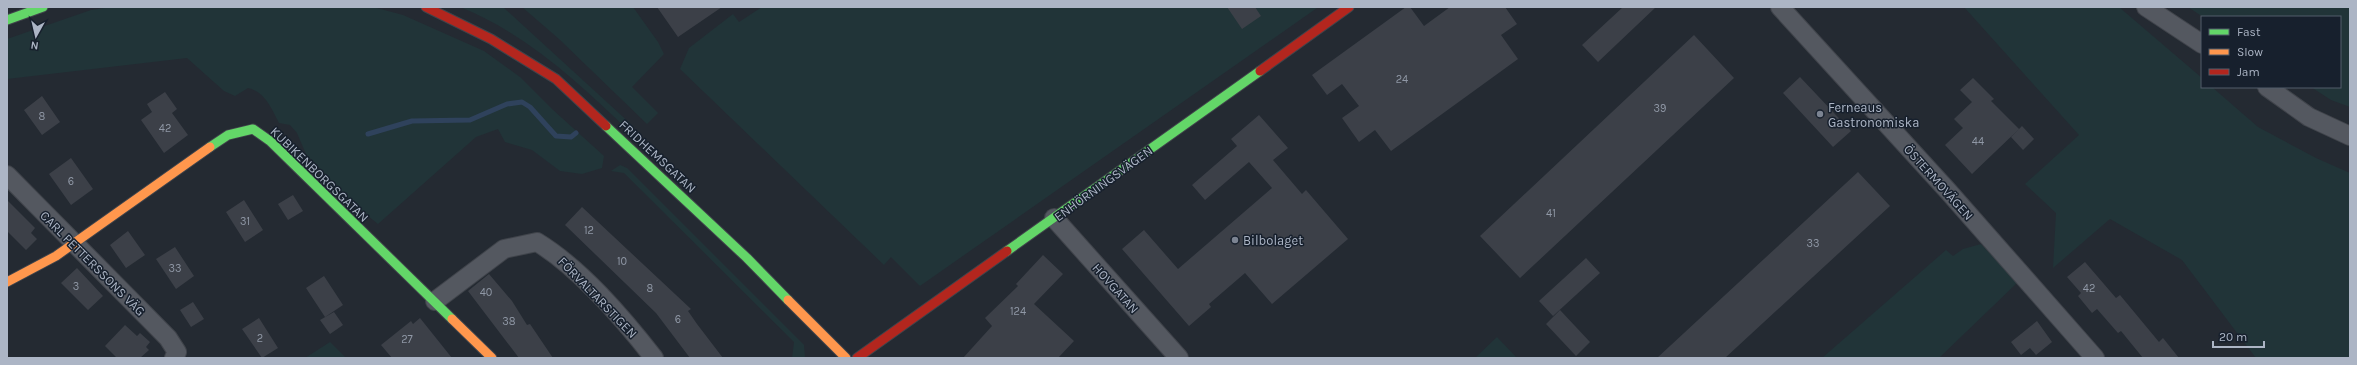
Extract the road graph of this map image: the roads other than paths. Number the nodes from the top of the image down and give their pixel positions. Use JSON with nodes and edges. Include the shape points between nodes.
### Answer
{"nodes":[{"id":1,"x":42,"y":7,"type":"edge"},
{"id":2,"x":426,"y":7,"type":"edge"},
{"id":3,"x":1349,"y":7,"type":"edge"},
{"id":4,"x":1780,"y":7,"type":"edge"},
{"id":5,"x":2146,"y":7,"type":"edge"},
{"id":6,"x":7,"y":20,"type":"edge"},
{"id":7,"x":2201,"y":43,"type":"edge"},
{"id":8,"x":2268,"y":88,"type":"edge"},
{"id":9,"x":2350,"y":136,"type":"edge"},
{"id":10,"x":7,"y":175,"type":"edge"},
{"id":11,"x":1054,"y":218,"type":"junction"},
{"id":12,"x":74,"y":242,"type":"junction"},
{"id":13,"x":7,"y":282,"type":"edge"},
{"id":14,"x":435,"y":301,"type":"junction"},
{"id":15,"x":176,"y":355,"type":"edge"},
{"id":16,"x":492,"y":358,"type":"edge"},
{"id":17,"x":654,"y":358,"type":"edge"},
{"id":18,"x":846,"y":358,"type":"edge"},
{"id":19,"x":857,"y":358,"type":"edge"},
{"id":20,"x":1179,"y":358,"type":"edge"},
{"id":21,"x":2096,"y":358,"type":"edge"}],
"edges":[{"from":1,"to":6,"type":"street"},
{"from":2,"to":18,"type":"street","name":"FRIDHEMSGATAN","via":[[491,38],[556,80],[747,258]]},
{"from":3,"to":11,"type":"street","name":"ENHÖRNINGSVÄGEN"},
{"from":4,"to":21,"type":"street","name":"ÖSTERMOVÄGEN"},
{"from":5,"to":7,"type":"street"},
{"from":8,"to":9,"type":"street","via":[[2309,117]]},
{"from":10,"to":12,"type":"street","name":"CARL PETTERSSONS VÄG"},
{"from":11,"to":19,"type":"street","name":"ENHÖRNINGSVÄGEN"},
{"from":11,"to":20,"type":"street","name":"HOVGATAN"},
{"from":12,"to":13,"type":"street","name":"KUBIKENBORGSGATAN","via":[[47,262]]},
{"from":12,"to":14,"type":"street","name":"KUBIKENBORGSGATAN","via":[[228,135],[253,129],[270,141]]},
{"from":12,"to":15,"type":"street","name":"CARL PETTERSSONS VÄG","via":[[168,338]]},
{"from":14,"to":16,"type":"street","name":"KUBIKENBORGSGATAN"},
{"from":14,"to":17,"type":"street","name":"FÖRVALTARSTIGEN","via":[[504,249],[536,242],[561,257],[609,306]]}]}
